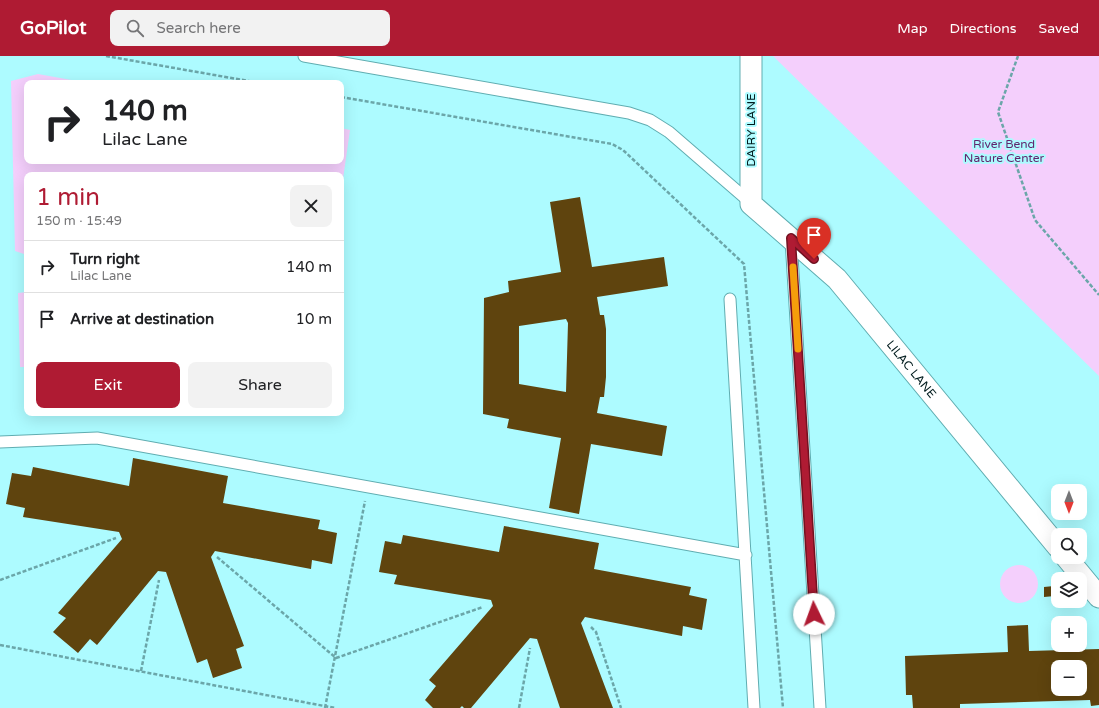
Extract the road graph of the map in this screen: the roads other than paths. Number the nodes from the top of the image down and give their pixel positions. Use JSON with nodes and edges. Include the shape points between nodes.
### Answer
{"nodes":[{"id":1,"x":304,"y":56,"type":"edge"},
{"id":2,"x":751,"y":56,"type":"edge"},
{"id":3,"x":751,"y":204,"type":"junction"},
{"id":4,"x":791,"y":238,"type":"junction"},
{"id":5,"x":730,"y":299,"type":"dead end"},
{"id":6,"x":0,"y":442,"type":"edge"},
{"id":7,"x":1051,"y":539,"type":"edge"},
{"id":8,"x":746,"y":555,"type":"junction"},
{"id":9,"x":1072,"y":564,"type":"edge"},
{"id":10,"x":1099,"y":597,"type":"edge"},
{"id":11,"x":754,"y":708,"type":"edge"},
{"id":12,"x":820,"y":708,"type":"edge"}],
"edges":[{"from":1,"to":3,"type":"lane","via":[[629,113],[650,120],[669,132]]},
{"from":2,"to":3,"type":"street","name":"DAIRY LANE"},
{"from":3,"to":4,"type":"street","name":"LILAC LANE"},
{"from":4,"to":7,"type":"street","name":"LILAC LANE","via":[[837,279]]},
{"from":4,"to":12,"type":"lane"},
{"from":5,"to":8,"type":"lane"},
{"from":6,"to":8,"type":"lane","via":[[97,438]]},
{"from":8,"to":11,"type":"lane"},
{"from":9,"to":10,"type":"street"}]}
